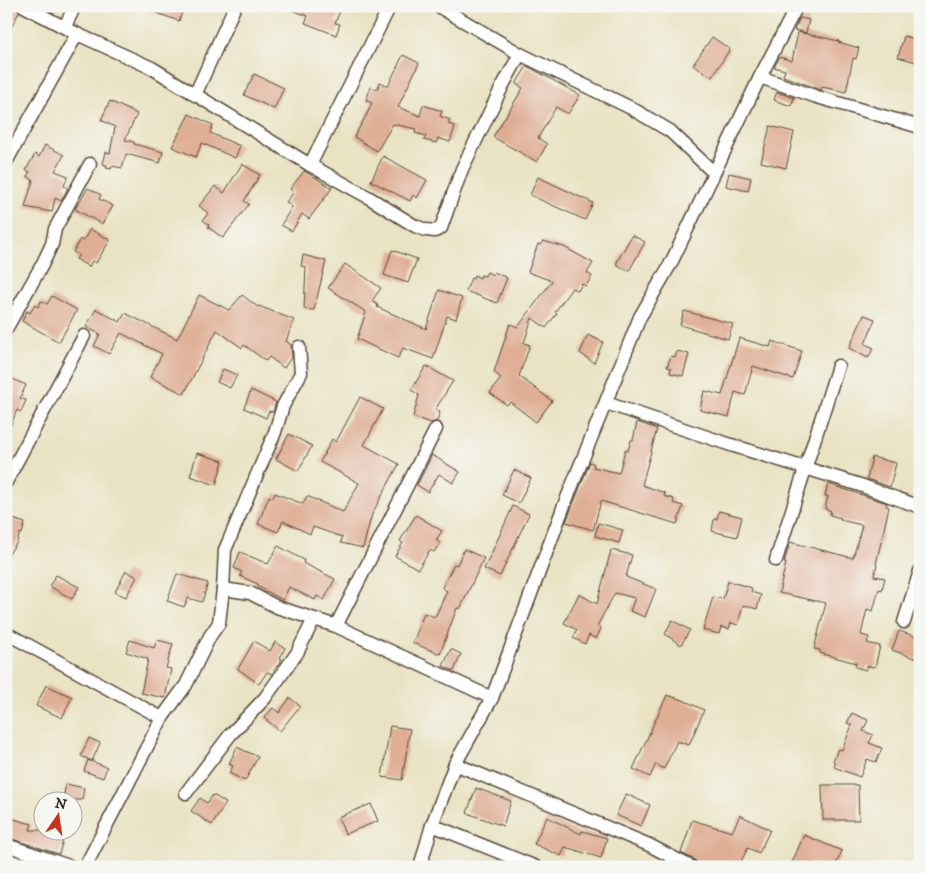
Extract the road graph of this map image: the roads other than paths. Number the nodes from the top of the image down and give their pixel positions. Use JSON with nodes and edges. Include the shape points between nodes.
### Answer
{"nodes":[{"id":1,"x":24,"y":6,"type":"edge"},
{"id":2,"x":75,"y":6,"type":"edge"},
{"id":3,"x":235,"y":6,"type":"edge"},
{"id":4,"x":390,"y":6,"type":"edge"},
{"id":5,"x":438,"y":6,"type":"edge"},
{"id":6,"x":797,"y":6,"type":"edge"},
{"id":7,"x":66,"y":26,"type":"junction"},
{"id":8,"x":77,"y":34,"type":"junction"},
{"id":9,"x":520,"y":54,"type":"junction"},
{"id":10,"x":760,"y":77,"type":"junction"},
{"id":11,"x":195,"y":95,"type":"junction"},
{"id":12,"x":920,"y":127,"type":"edge"},
{"id":13,"x":6,"y":162,"type":"edge"},
{"id":14,"x":90,"y":164,"type":"dead end"},
{"id":15,"x":310,"y":165,"type":"junction"},
{"id":16,"x":714,"y":173,"type":"junction"},
{"id":17,"x":6,"y":330,"type":"edge"},
{"id":18,"x":84,"y":336,"type":"dead end"},
{"id":19,"x":298,"y":347,"type":"dead end"},
{"id":20,"x":838,"y":366,"type":"dead end"},
{"id":21,"x":606,"y":403,"type":"junction"},
{"id":22,"x":436,"y":429,"type":"dead end"},
{"id":23,"x":806,"y":469,"type":"junction"},
{"id":24,"x":6,"y":482,"type":"edge"},
{"id":25,"x":920,"y":507,"type":"edge"},
{"id":26,"x":776,"y":560,"type":"dead end"},
{"id":27,"x":920,"y":571,"type":"edge"},
{"id":28,"x":223,"y":589,"type":"junction"},
{"id":29,"x":314,"y":620,"type":"junction"},
{"id":30,"x":904,"y":622,"type":"dead end"},
{"id":31,"x":336,"y":626,"type":"junction"},
{"id":32,"x":6,"y":633,"type":"edge"},
{"id":33,"x":492,"y":698,"type":"junction"},
{"id":34,"x":162,"y":718,"type":"junction"},
{"id":35,"x":455,"y":764,"type":"junction"},
{"id":36,"x":186,"y":793,"type":"dead end"},
{"id":37,"x":432,"y":825,"type":"junction"},
{"id":38,"x":6,"y":846,"type":"edge"},
{"id":39,"x":72,"y":867,"type":"edge"},
{"id":40,"x":85,"y":867,"type":"edge"},
{"id":41,"x":420,"y":867,"type":"edge"},
{"id":42,"x":536,"y":867,"type":"edge"},
{"id":43,"x":691,"y":867,"type":"edge"}],
"edges":[{"from":1,"to":7,"type":"street"},
{"from":2,"to":7,"type":"street"},
{"from":3,"to":11,"type":"street"},
{"from":4,"to":15,"type":"street"},
{"from":5,"to":9,"type":"street"},
{"from":6,"to":10,"type":"street"},
{"from":7,"to":8,"type":"street"},
{"from":8,"to":11,"type":"street","via":[[152,68]]},
{"from":8,"to":13,"type":"street"},
{"from":9,"to":15,"type":"street","via":[[462,169],[441,228],[426,230],[416,226]]},
{"from":9,"to":16,"type":"street","via":[[631,108],[670,131]]},
{"from":10,"to":12,"type":"street"},
{"from":10,"to":16,"type":"street"},
{"from":11,"to":15,"type":"street"},
{"from":14,"to":17,"type":"street","via":[[55,229],[42,265]]},
{"from":16,"to":21,"type":"street","via":[[671,263],[640,317]]},
{"from":18,"to":24,"type":"street"},
{"from":19,"to":28,"type":"street","via":[[301,373],[283,406],[225,550]]},
{"from":20,"to":23,"type":"street"},
{"from":21,"to":23,"type":"street"},
{"from":21,"to":33,"type":"street"},
{"from":22,"to":31,"type":"street"},
{"from":23,"to":25,"type":"street"},
{"from":23,"to":26,"type":"street"},
{"from":27,"to":30,"type":"street"},
{"from":28,"to":29,"type":"street","via":[[250,593]]},
{"from":28,"to":34,"type":"street","via":[[219,623],[186,685]]},
{"from":29,"to":31,"type":"street"},
{"from":29,"to":36,"type":"street","via":[[298,653],[265,698],[230,735]]},
{"from":31,"to":33,"type":"street"},
{"from":32,"to":34,"type":"street"},
{"from":33,"to":35,"type":"street"},
{"from":34,"to":40,"type":"street"},
{"from":35,"to":37,"type":"street"},
{"from":35,"to":43,"type":"street","via":[[649,845]]},
{"from":37,"to":41,"type":"street"},
{"from":37,"to":42,"type":"street"},
{"from":38,"to":39,"type":"street"}]}
